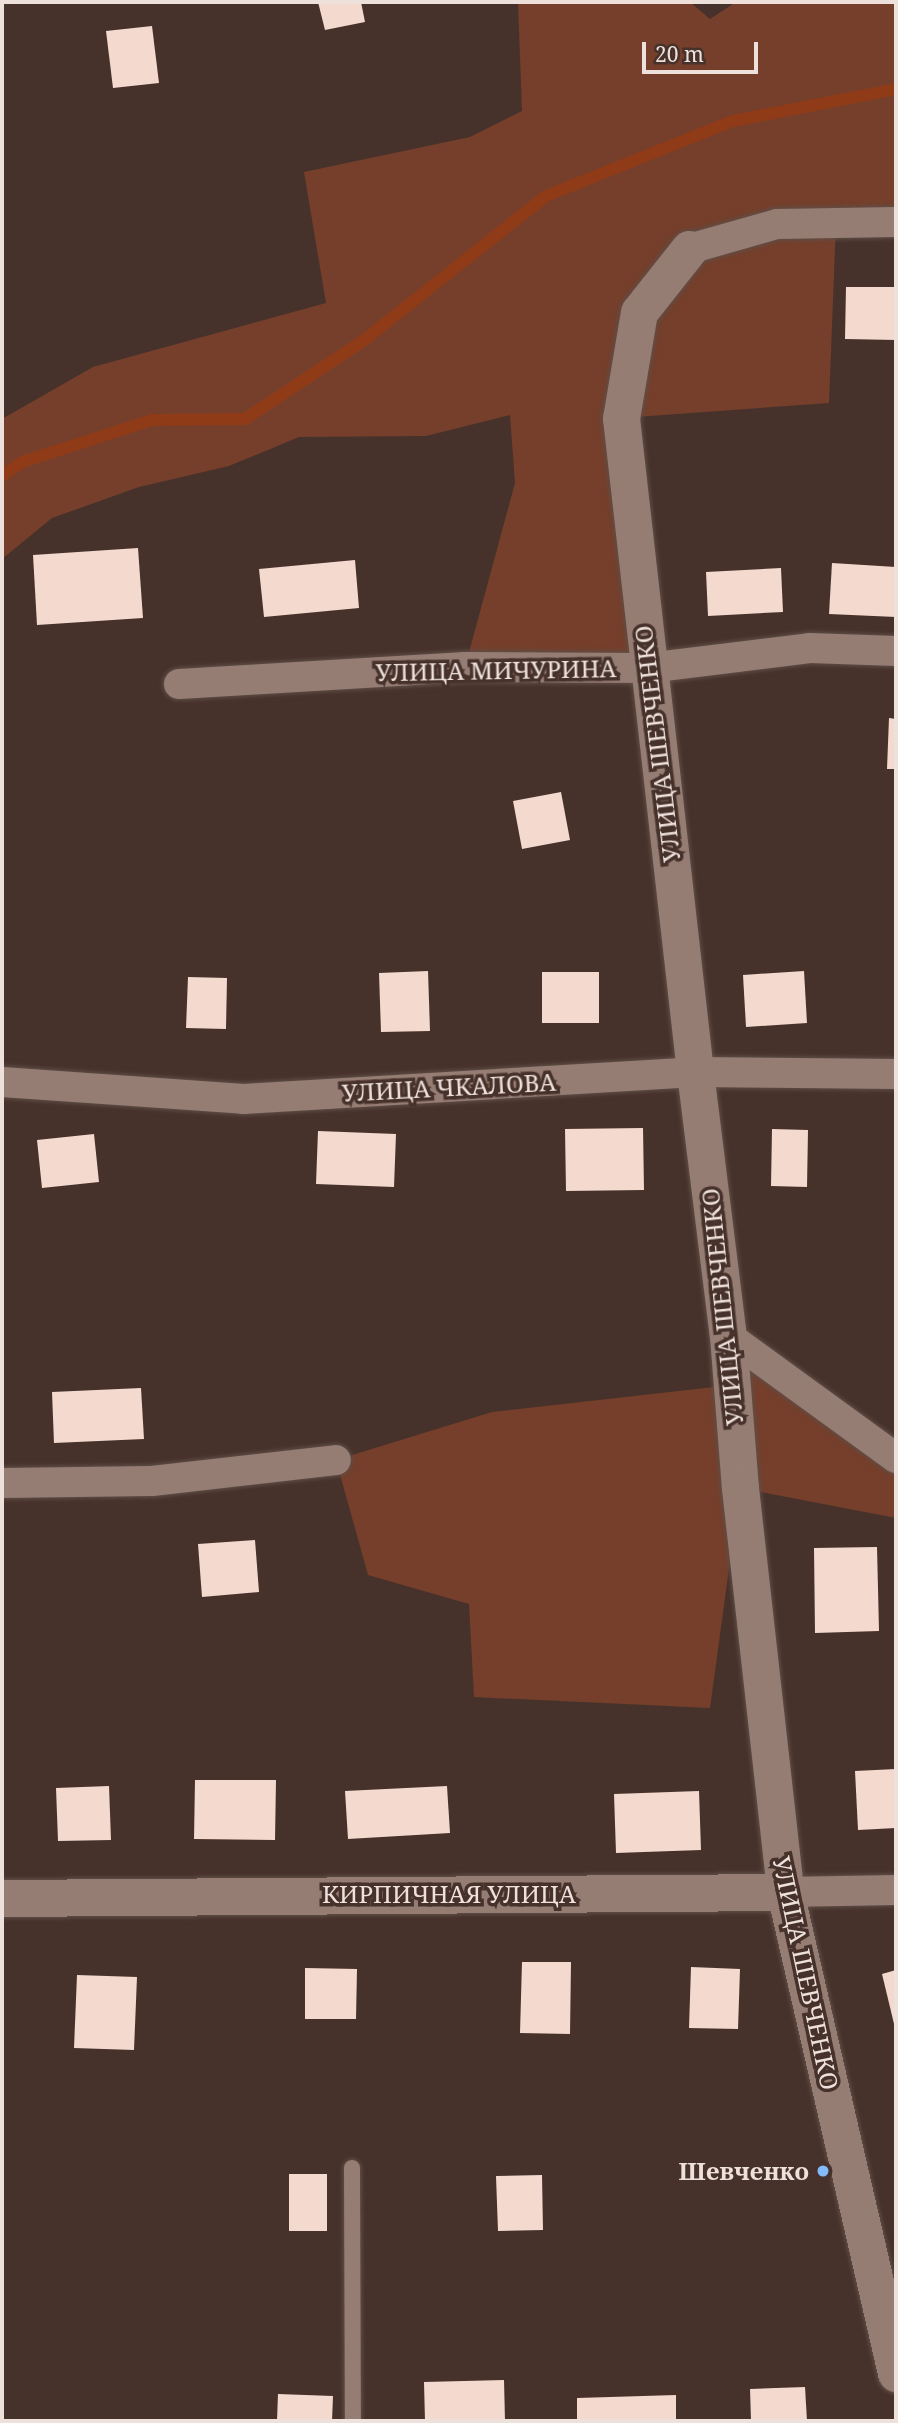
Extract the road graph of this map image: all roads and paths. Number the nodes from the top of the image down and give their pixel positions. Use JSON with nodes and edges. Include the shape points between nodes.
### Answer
{"nodes":[{"id":1,"x":896,"y":222,"type":"edge"},
{"id":2,"x":689,"y":249,"type":"joint"},
{"id":3,"x":896,"y":651,"type":"edge"},
{"id":4,"x":648,"y":668,"type":"junction"},
{"id":5,"x":179,"y":684,"type":"dead end"},
{"id":6,"x":695,"y":1072,"type":"junction"},
{"id":7,"x":896,"y":1074,"type":"edge"},
{"id":8,"x":2,"y":1082,"type":"edge"},
{"id":9,"x":728,"y":1336,"type":"junction"},
{"id":10,"x":896,"y":1458,"type":"edge"},
{"id":11,"x":336,"y":1460,"type":"dead end"},
{"id":12,"x":2,"y":1483,"type":"edge"},
{"id":13,"x":896,"y":1890,"type":"edge"},
{"id":14,"x":785,"y":1892,"type":"junction"},
{"id":15,"x":2,"y":1898,"type":"edge"},
{"id":16,"x":352,"y":2168,"type":"dead end"},
{"id":17,"x":896,"y":2373,"type":"edge"},
{"id":18,"x":353,"y":2421,"type":"edge"}],
"edges":[{"from":1,"to":2,"type":"street","via":[[777,223]]},
{"from":2,"to":4,"type":"street","name":"УЛИЦА ШЕВЧЕНКО","via":[[639,312],[621,418]]},
{"from":3,"to":4,"type":"street","name":"УЛИЦА МИЧУРИНА","via":[[810,648]]},
{"from":4,"to":5,"type":"street","name":"УЛИЦА МИЧУРИНА","via":[[465,667]]},
{"from":4,"to":6,"type":"street","name":"УЛИЦА ШЕВЧЕНКО"},
{"from":6,"to":7,"type":"street","name":"УЛИЦА ЧКАЛОВА"},
{"from":6,"to":8,"type":"street","name":"УЛИЦА ЧКАЛОВА","via":[[243,1099]]},
{"from":6,"to":9,"type":"street","name":"УЛИЦА ШЕВЧЕНКО"},
{"from":9,"to":10,"type":"street"},
{"from":9,"to":14,"type":"street","name":"УЛИЦА ШЕВЧЕНКО","via":[[740,1488]]},
{"from":11,"to":12,"type":"street","via":[[152,1481]]},
{"from":13,"to":14,"type":"street","name":"КИРПИЧНАЯ УЛИЦА"},
{"from":14,"to":15,"type":"street","name":"КИРПИЧНАЯ УЛИЦА"},
{"from":14,"to":17,"type":"street","name":"УЛИЦА ШЕВЧЕНКО"},
{"from":16,"to":18,"type":"lane"}]}
